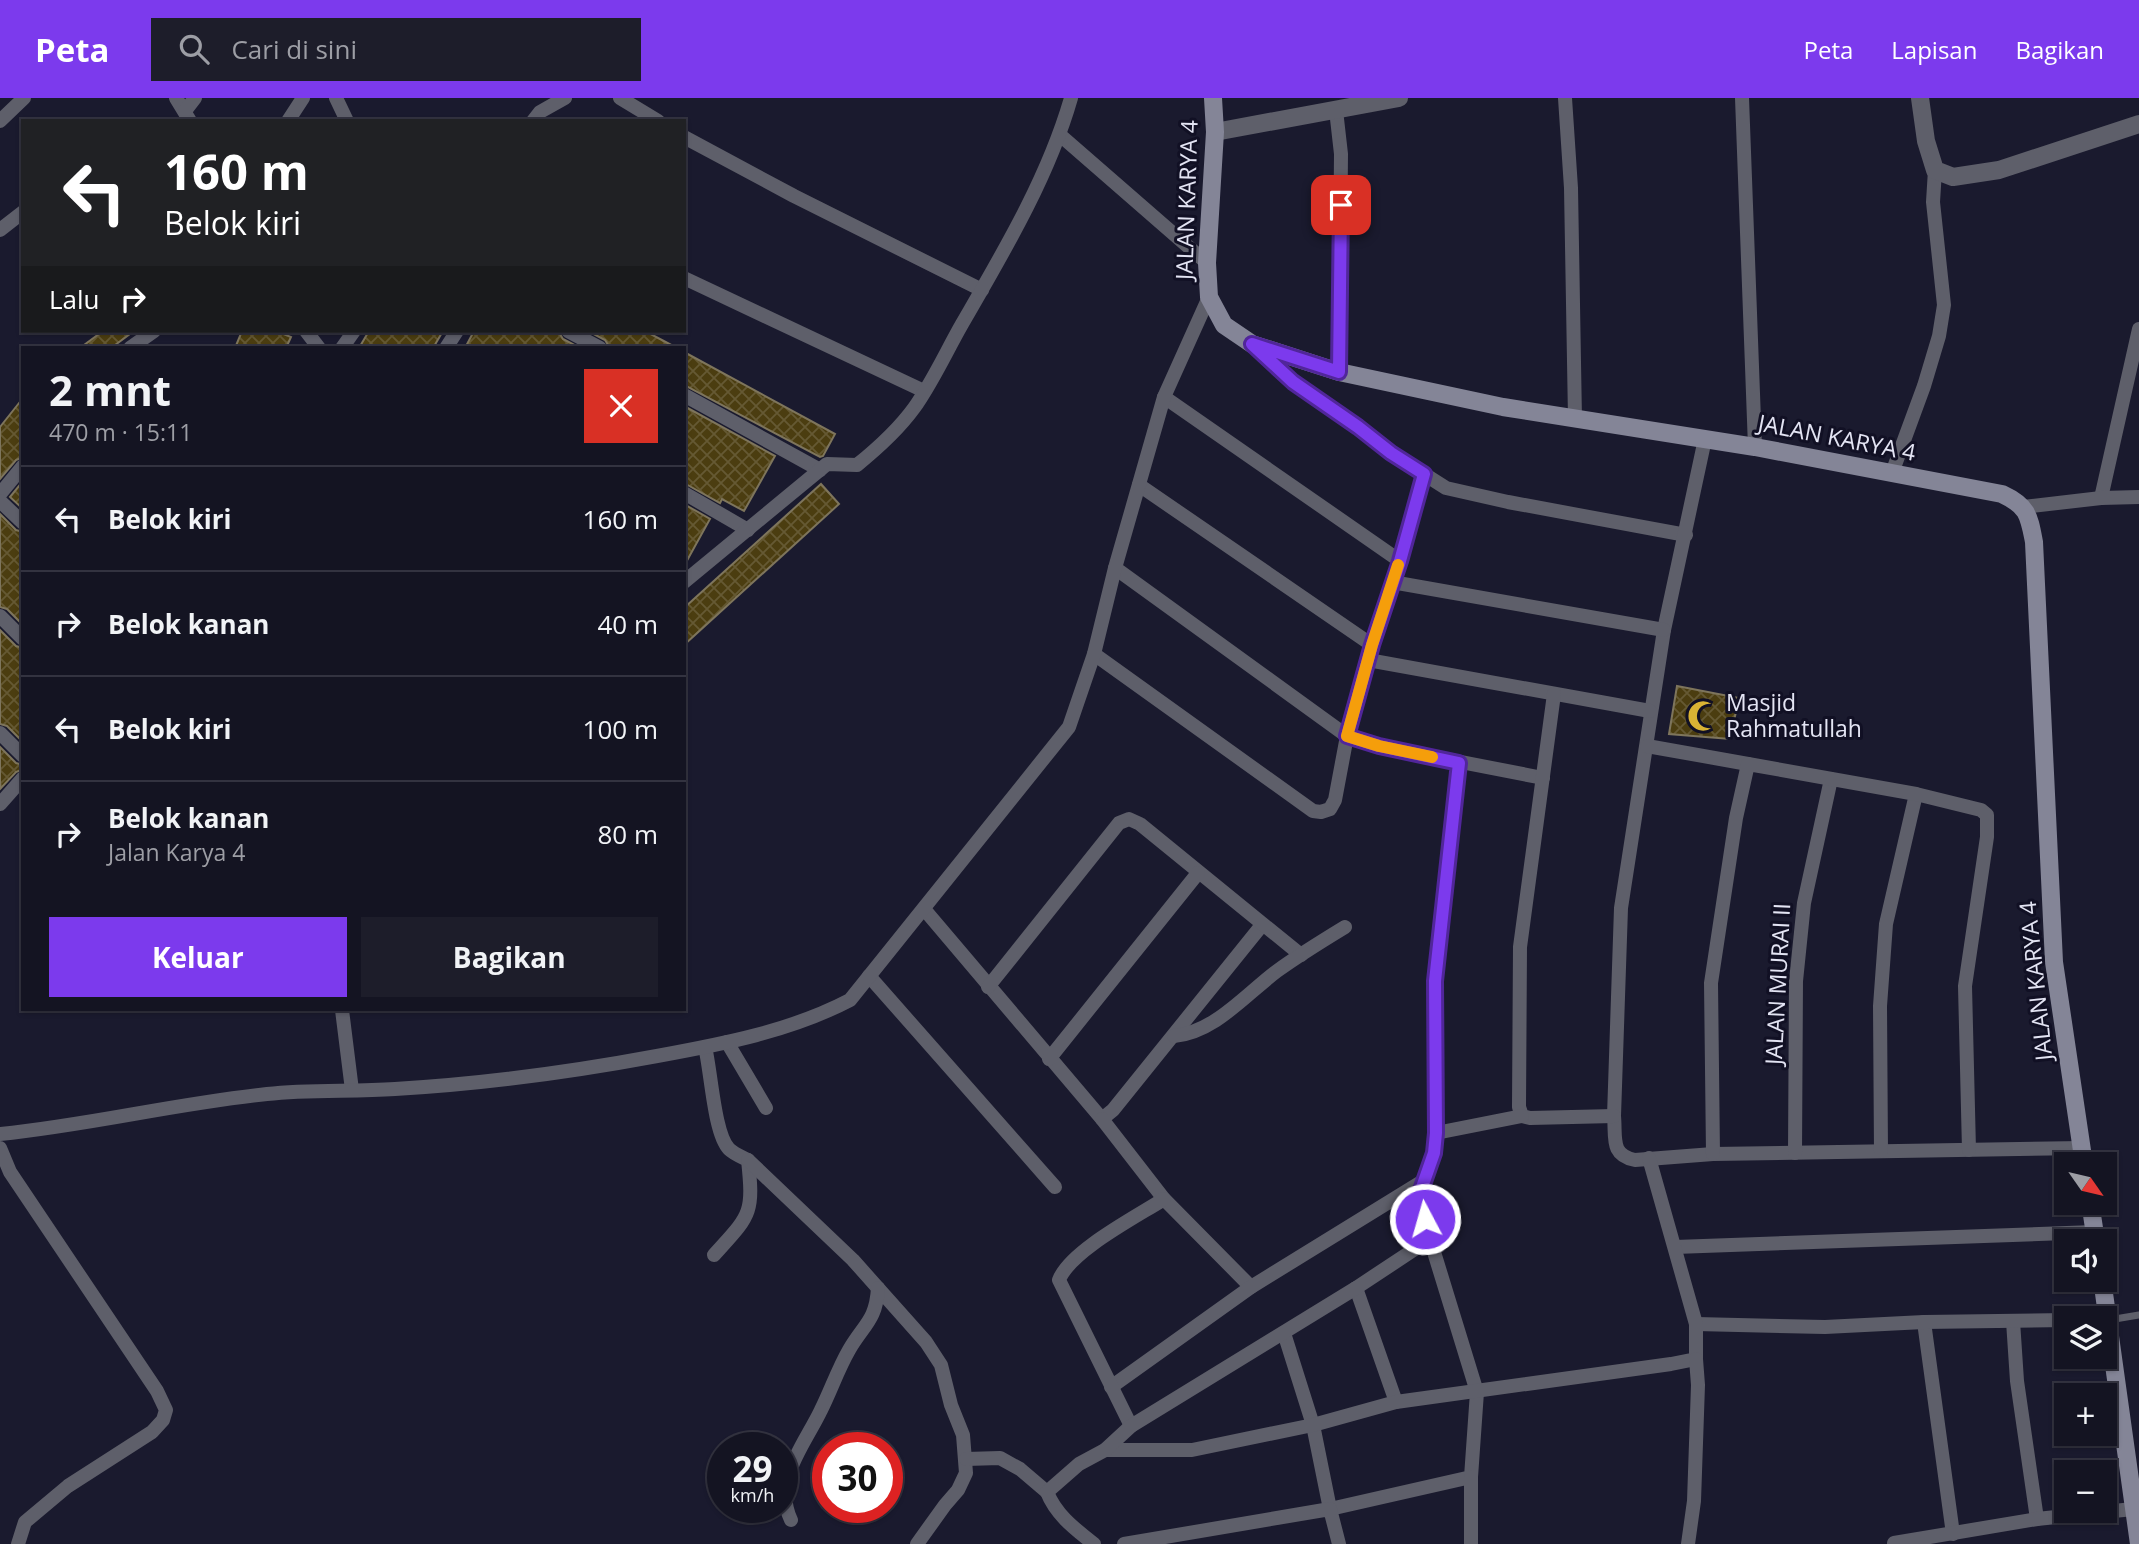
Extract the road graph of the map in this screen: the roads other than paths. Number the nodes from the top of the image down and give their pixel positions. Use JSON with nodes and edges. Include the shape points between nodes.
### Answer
{"nodes":[{"id":1,"x":24,"y":98,"type":"edge"},
{"id":2,"x":176,"y":98,"type":"edge"},
{"id":3,"x":195,"y":98,"type":"edge"},
{"id":4,"x":303,"y":98,"type":"edge"},
{"id":5,"x":336,"y":98,"type":"edge"},
{"id":6,"x":565,"y":98,"type":"edge"},
{"id":7,"x":620,"y":98,"type":"edge"},
{"id":8,"x":1071,"y":98,"type":"edge"},
{"id":9,"x":1213,"y":98,"type":"edge"},
{"id":10,"x":1399,"y":98,"type":"edge"},
{"id":11,"x":1565,"y":98,"type":"edge"},
{"id":12,"x":1742,"y":98,"type":"edge"},
{"id":13,"x":1920,"y":98,"type":"edge"},
{"id":14,"x":1336,"y":110,"type":"junction"},
{"id":15,"x":187,"y":116,"type":"edge"},
{"id":16,"x":289,"y":119,"type":"edge"},
{"id":17,"x":346,"y":119,"type":"edge"},
{"id":18,"x":535,"y":119,"type":"edge"},
{"id":19,"x":655,"y":119,"type":"edge"},
{"id":20,"x":0,"y":121,"type":"edge"},
{"id":21,"x":2139,"y":124,"type":"edge"},
{"id":22,"x":1215,"y":132,"type":"junction"},
{"id":23,"x":1060,"y":135,"type":"junction"},
{"id":24,"x":686,"y":138,"type":"edge"},
{"id":25,"x":1935,"y":170,"type":"junction"},
{"id":26,"x":21,"y":214,"type":"edge"},
{"id":27,"x":0,"y":230,"type":"edge"},
{"id":28,"x":1206,"y":263,"type":"junction"},
{"id":29,"x":686,"y":279,"type":"edge"},
{"id":30,"x":982,"y":290,"type":"junction"},
{"id":31,"x":1209,"y":297,"type":"junction"},
{"id":32,"x":2139,"y":329,"type":"edge"},
{"id":33,"x":151,"y":333,"type":"edge"},
{"id":34,"x":572,"y":333,"type":"edge"},
{"id":35,"x":1252,"y":344,"type":"junction"},
{"id":36,"x":133,"y":346,"type":"edge"},
{"id":37,"x":596,"y":346,"type":"edge"},
{"id":38,"x":1339,"y":372,"type":"junction"},
{"id":39,"x":924,"y":391,"type":"junction"},
{"id":40,"x":686,"y":396,"type":"edge"},
{"id":41,"x":1164,"y":397,"type":"junction"},
{"id":42,"x":1575,"y":419,"type":"junction"},
{"id":43,"x":1705,"y":439,"type":"junction"},
{"id":44,"x":1755,"y":447,"type":"junction"},
{"id":45,"x":21,"y":468,"type":"edge"},
{"id":46,"x":820,"y":470,"type":"junction"},
{"id":47,"x":1892,"y":473,"type":"junction"},
{"id":48,"x":1424,"y":474,"type":"junction"},
{"id":49,"x":1139,"y":485,"type":"junction"},
{"id":50,"x":0,"y":494,"type":"edge"},
{"id":51,"x":686,"y":494,"type":"edge"},
{"id":52,"x":2139,"y":497,"type":"edge"},
{"id":53,"x":2101,"y":498,"type":"junction"},
{"id":54,"x":0,"y":501,"type":"edge"},
{"id":55,"x":2023,"y":507,"type":"junction"},
{"id":56,"x":21,"y":521,"type":"edge"},
{"id":57,"x":748,"y":530,"type":"junction"},
{"id":58,"x":1686,"y":535,"type":"junction"},
{"id":59,"x":1400,"y":561,"type":"junction"},
{"id":60,"x":1115,"y":568,"type":"junction"},
{"id":61,"x":686,"y":580,"type":"edge"},
{"id":62,"x":1392,"y":582,"type":"junction"},
{"id":63,"x":0,"y":617,"type":"edge"},
{"id":64,"x":1664,"y":630,"type":"junction"},
{"id":65,"x":21,"y":637,"type":"edge"},
{"id":66,"x":1372,"y":645,"type":"junction"},
{"id":67,"x":1094,"y":654,"type":"junction"},
{"id":68,"x":1368,"y":660,"type":"junction"},
{"id":69,"x":1554,"y":694,"type":"junction"},
{"id":70,"x":1650,"y":711,"type":"junction"},
{"id":71,"x":0,"y":733,"type":"edge"},
{"id":72,"x":1347,"y":736,"type":"junction"},
{"id":73,"x":1647,"y":746,"type":"junction"},
{"id":74,"x":21,"y":754,"type":"edge"},
{"id":75,"x":1459,"y":763,"type":"junction"},
{"id":76,"x":1748,"y":764,"type":"junction"},
{"id":77,"x":1543,"y":778,"type":"junction"},
{"id":78,"x":1831,"y":779,"type":"junction"},
{"id":79,"x":21,"y":780,"type":"edge"},
{"id":80,"x":1916,"y":794,"type":"junction"},
{"id":81,"x":0,"y":804,"type":"edge"},
{"id":82,"x":1198,"y":873,"type":"junction"},
{"id":83,"x":924,"y":909,"type":"junction"},
{"id":84,"x":1262,"y":925,"type":"junction"},
{"id":85,"x":1345,"y":927,"type":"dead end"},
{"id":86,"x":1301,"y":955,"type":"junction"},
{"id":87,"x":869,"y":976,"type":"junction"},
{"id":88,"x":988,"y":988,"type":"junction"},
{"id":89,"x":342,"y":1011,"type":"edge"},
{"id":90,"x":1174,"y":1036,"type":"junction"},
{"id":91,"x":727,"y":1042,"type":"junction"},
{"id":92,"x":705,"y":1047,"type":"junction"},
{"id":93,"x":1049,"y":1059,"type":"junction"},
{"id":94,"x":352,"y":1090,"type":"junction"},
{"id":95,"x":766,"y":1108,"type":"dead end"},
{"id":96,"x":1522,"y":1115,"type":"junction"},
{"id":97,"x":1614,"y":1116,"type":"junction"},
{"id":98,"x":1102,"y":1119,"type":"junction"},
{"id":99,"x":0,"y":1133,"type":"edge"},
{"id":100,"x":1436,"y":1133,"type":"junction"},
{"id":101,"x":0,"y":1148,"type":"edge"},
{"id":102,"x":1969,"y":1150,"type":"junction"},
{"id":103,"x":1881,"y":1151,"type":"junction"},
{"id":104,"x":2082,"y":1152,"type":"edge"},
{"id":105,"x":1795,"y":1153,"type":"junction"},
{"id":106,"x":1713,"y":1154,"type":"junction"},
{"id":107,"x":2054,"y":1154,"type":"edge"},
{"id":108,"x":1649,"y":1158,"type":"junction"},
{"id":109,"x":748,"y":1160,"type":"junction"},
{"id":110,"x":1423,"y":1181,"type":"junction"},
{"id":111,"x":1055,"y":1187,"type":"dead end"},
{"id":112,"x":1164,"y":1199,"type":"junction"},
{"id":113,"x":2054,"y":1237,"type":"edge"},
{"id":114,"x":1430,"y":1239,"type":"junction"},
{"id":115,"x":1675,"y":1247,"type":"junction"},
{"id":116,"x":715,"y":1255,"type":"dead end"},
{"id":117,"x":1251,"y":1287,"type":"junction"},
{"id":118,"x":878,"y":1288,"type":"junction"},
{"id":119,"x":1356,"y":1288,"type":"junction"},
{"id":120,"x":2139,"y":1315,"type":"edge"},
{"id":121,"x":2117,"y":1318,"type":"edge"},
{"id":122,"x":2054,"y":1320,"type":"edge"},
{"id":123,"x":2013,"y":1321,"type":"junction"},
{"id":124,"x":1924,"y":1322,"type":"junction"},
{"id":125,"x":1696,"y":1324,"type":"junction"},
{"id":126,"x":1284,"y":1332,"type":"junction"},
{"id":127,"x":1696,"y":1359,"type":"junction"},
{"id":128,"x":2114,"y":1369,"type":"edge"},
{"id":129,"x":1111,"y":1387,"type":"junction"},
{"id":130,"x":1477,"y":1392,"type":"junction"},
{"id":131,"x":1396,"y":1402,"type":"junction"},
{"id":132,"x":1313,"y":1425,"type":"junction"},
{"id":133,"x":1131,"y":1426,"type":"junction"},
{"id":134,"x":1105,"y":1450,"type":"junction"},
{"id":135,"x":798,"y":1454,"type":"edge"},
{"id":136,"x":966,"y":1459,"type":"junction"},
{"id":137,"x":1471,"y":1477,"type":"junction"},
{"id":138,"x":1047,"y":1492,"type":"junction"},
{"id":139,"x":1331,"y":1508,"type":"junction"},
{"id":140,"x":2133,"y":1509,"type":"junction"},
{"id":141,"x":2037,"y":1519,"type":"junction"},
{"id":142,"x":1953,"y":1534,"type":"junction"},
{"id":143,"x":1894,"y":1543,"type":"edge"},
{"id":144,"x":18,"y":1544,"type":"edge"},
{"id":145,"x":917,"y":1544,"type":"edge"},
{"id":146,"x":1094,"y":1544,"type":"edge"},
{"id":147,"x":1124,"y":1544,"type":"edge"},
{"id":148,"x":1339,"y":1544,"type":"edge"},
{"id":149,"x":1471,"y":1544,"type":"edge"},
{"id":150,"x":1688,"y":1544,"type":"edge"},
{"id":151,"x":2139,"y":1544,"type":"edge"}],
"edges":[{"from":1,"to":20,"type":"street"},
{"from":2,"to":15,"type":"street"},
{"from":3,"to":15,"type":"street"},
{"from":4,"to":16,"type":"street"},
{"from":5,"to":17,"type":"street"},
{"from":6,"to":18,"type":"street"},
{"from":7,"to":19,"type":"street"},
{"from":8,"to":23,"type":"street"},
{"from":9,"to":22,"type":"main road","name":"JALAN KARYA 4"},
{"from":10,"to":14,"type":"street"},
{"from":11,"to":42,"type":"street"},
{"from":12,"to":44,"type":"street"},
{"from":13,"to":25,"type":"street"},
{"from":14,"to":22,"type":"street"},
{"from":14,"to":38,"type":"street","via":[[1341,154]]},
{"from":21,"to":25,"type":"street","via":[[1999,170],[1954,177]]},
{"from":22,"to":28,"type":"main road","name":"JALAN KARYA 4"},
{"from":23,"to":28,"type":"street"},
{"from":23,"to":30,"type":"street"},
{"from":24,"to":30,"type":"street"},
{"from":25,"to":47,"type":"street","via":[[1933,202],[1944,305],[1924,386]]},
{"from":26,"to":27,"type":"street"},
{"from":28,"to":31,"type":"main road","name":"JALAN KARYA 4"},
{"from":29,"to":39,"type":"street"},
{"from":30,"to":39,"type":"street"},
{"from":31,"to":35,"type":"main road","name":"JALAN KARYA 4","via":[[1220,320]]},
{"from":31,"to":41,"type":"street"},
{"from":32,"to":53,"type":"street"},
{"from":33,"to":36,"type":"street"},
{"from":34,"to":37,"type":"street"},
{"from":35,"to":38,"type":"main road","name":"JALAN KARYA 4"},
{"from":35,"to":48,"type":"street","via":[[1293,382]]},
{"from":38,"to":42,"type":"main road","name":"JALAN KARYA 4"},
{"from":39,"to":46,"type":"street","via":[[880,447],[857,465],[827,464]]},
{"from":40,"to":46,"type":"street"},
{"from":41,"to":49,"type":"street"},
{"from":41,"to":59,"type":"street"},
{"from":42,"to":43,"type":"main road","name":"JALAN KARYA 4"},
{"from":43,"to":44,"type":"main road","name":"JALAN KARYA 4"},
{"from":43,"to":58,"type":"street"},
{"from":44,"to":47,"type":"main road","name":"JALAN KARYA 4"},
{"from":45,"to":50,"type":"street"},
{"from":46,"to":57,"type":"street"},
{"from":47,"to":55,"type":"main road","name":"JALAN KARYA 4","via":[[2002,494]]},
{"from":48,"to":58,"type":"street","via":[[1446,488]]},
{"from":48,"to":59,"type":"street"},
{"from":49,"to":60,"type":"street"},
{"from":49,"to":66,"type":"street"},
{"from":51,"to":57,"type":"street"},
{"from":52,"to":53,"type":"street"},
{"from":53,"to":55,"type":"street"},
{"from":54,"to":56,"type":"street"},
{"from":55,"to":104,"type":"main road","name":"JALAN KARYA 4","via":[[2034,542],[2054,961]]},
{"from":57,"to":61,"type":"street"},
{"from":58,"to":64,"type":"street"},
{"from":59,"to":62,"type":"street"},
{"from":60,"to":67,"type":"street"},
{"from":60,"to":72,"type":"street"},
{"from":62,"to":64,"type":"street"},
{"from":62,"to":66,"type":"street"},
{"from":63,"to":65,"type":"street"},
{"from":64,"to":70,"type":"street"},
{"from":66,"to":68,"type":"street"},
{"from":67,"to":72,"type":"street","via":[[1313,811],[1330,808],[1335,800]]},
{"from":67,"to":83,"type":"street","via":[[1069,727]]},
{"from":68,"to":69,"type":"street"},
{"from":68,"to":72,"type":"street"},
{"from":69,"to":70,"type":"street"},
{"from":69,"to":77,"type":"street"},
{"from":70,"to":73,"type":"street"},
{"from":71,"to":74,"type":"street"},
{"from":72,"to":75,"type":"street"},
{"from":73,"to":76,"type":"street"},
{"from":73,"to":97,"type":"street","via":[[1621,908]]},
{"from":75,"to":77,"type":"street"},
{"from":75,"to":100,"type":"street","via":[[1435,981]]},
{"from":76,"to":78,"type":"street"},
{"from":76,"to":106,"type":"street","via":[[1735,818],[1711,983]]},
{"from":77,"to":96,"type":"street","via":[[1520,947]]},
{"from":78,"to":80,"type":"street"},
{"from":78,"to":105,"type":"street","name":"JALAN MURAI II","via":[[1804,903],[1797,968]]},
{"from":79,"to":81,"type":"street"},
{"from":80,"to":102,"type":"street","via":[[1980,810],[1987,816],[1965,986]]},
{"from":80,"to":103,"type":"street","via":[[1886,924],[1880,1006]]},
{"from":82,"to":84,"type":"street"},
{"from":82,"to":88,"type":"street","via":[[1140,824],[1129,819],[1119,823]]},
{"from":82,"to":93,"type":"street"},
{"from":83,"to":87,"type":"street"},
{"from":83,"to":88,"type":"street"},
{"from":84,"to":86,"type":"street"},
{"from":84,"to":90,"type":"street"},
{"from":85,"to":86,"type":"street"},
{"from":86,"to":90,"type":"street","via":[[1221,1017],[1192,1034]]},
{"from":87,"to":91,"type":"street","via":[[850,1000],[822,1015]]},
{"from":87,"to":111,"type":"street"},
{"from":88,"to":93,"type":"street"},
{"from":89,"to":94,"type":"street"},
{"from":90,"to":98,"type":"street"},
{"from":91,"to":92,"type":"street"},
{"from":91,"to":95,"type":"street"},
{"from":92,"to":94,"type":"street","via":[[477,1082]]},
{"from":92,"to":109,"type":"street","via":[[723,1140]]},
{"from":93,"to":98,"type":"street"},
{"from":94,"to":99,"type":"street","via":[[269,1094]]},
{"from":96,"to":97,"type":"street"},
{"from":96,"to":100,"type":"street"},
{"from":97,"to":108,"type":"street","via":[[1619,1155]]},
{"from":98,"to":112,"type":"street"},
{"from":100,"to":110,"type":"street"},
{"from":101,"to":144,"type":"street","via":[[10,1172],[166,1410],[152,1432],[68,1486],[25,1522]]},
{"from":102,"to":103,"type":"street"},
{"from":102,"to":107,"type":"street"},
{"from":103,"to":105,"type":"street"},
{"from":105,"to":106,"type":"street"},
{"from":106,"to":108,"type":"street"},
{"from":108,"to":115,"type":"street"},
{"from":109,"to":116,"type":"street","via":[[751,1190],[747,1218]]},
{"from":109,"to":118,"type":"street"},
{"from":110,"to":114,"type":"street","via":[[1420,1193]]},
{"from":110,"to":117,"type":"street"},
{"from":112,"to":117,"type":"street"},
{"from":112,"to":129,"type":"street","via":[[1077,1255],[1059,1280]]},
{"from":113,"to":115,"type":"street"},
{"from":114,"to":119,"type":"street"},
{"from":114,"to":130,"type":"street"},
{"from":115,"to":125,"type":"street"},
{"from":117,"to":129,"type":"street"},
{"from":118,"to":135,"type":"street","via":[[877,1307],[847,1352]]},
{"from":118,"to":136,"type":"street","via":[[941,1365]]},
{"from":119,"to":126,"type":"street"},
{"from":119,"to":131,"type":"street"},
{"from":120,"to":121,"type":"lane"},
{"from":122,"to":123,"type":"street"},
{"from":123,"to":124,"type":"street"},
{"from":123,"to":141,"type":"street"},
{"from":124,"to":125,"type":"street","via":[[1825,1327]]},
{"from":124,"to":142,"type":"street"},
{"from":125,"to":127,"type":"street"},
{"from":126,"to":132,"type":"street"},
{"from":126,"to":133,"type":"street"},
{"from":127,"to":130,"type":"street"},
{"from":127,"to":150,"type":"street","via":[[1695,1501]]},
{"from":128,"to":140,"type":"main road"},
{"from":129,"to":133,"type":"street"},
{"from":130,"to":131,"type":"street"},
{"from":130,"to":137,"type":"street"},
{"from":131,"to":132,"type":"street"},
{"from":132,"to":134,"type":"street","via":[[1192,1450]]},
{"from":132,"to":139,"type":"street"},
{"from":133,"to":134,"type":"street"},
{"from":134,"to":138,"type":"street","via":[[1079,1464]]},
{"from":136,"to":138,"type":"street","via":[[1010,1462]]},
{"from":136,"to":145,"type":"street","via":[[958,1490]]},
{"from":137,"to":139,"type":"street"},
{"from":137,"to":149,"type":"street"},
{"from":138,"to":146,"type":"street","via":[[1052,1505]]},
{"from":139,"to":147,"type":"street"},
{"from":139,"to":148,"type":"street"},
{"from":140,"to":141,"type":"street"},
{"from":140,"to":151,"type":"main road"},
{"from":141,"to":142,"type":"street"},
{"from":142,"to":143,"type":"street"}]}
